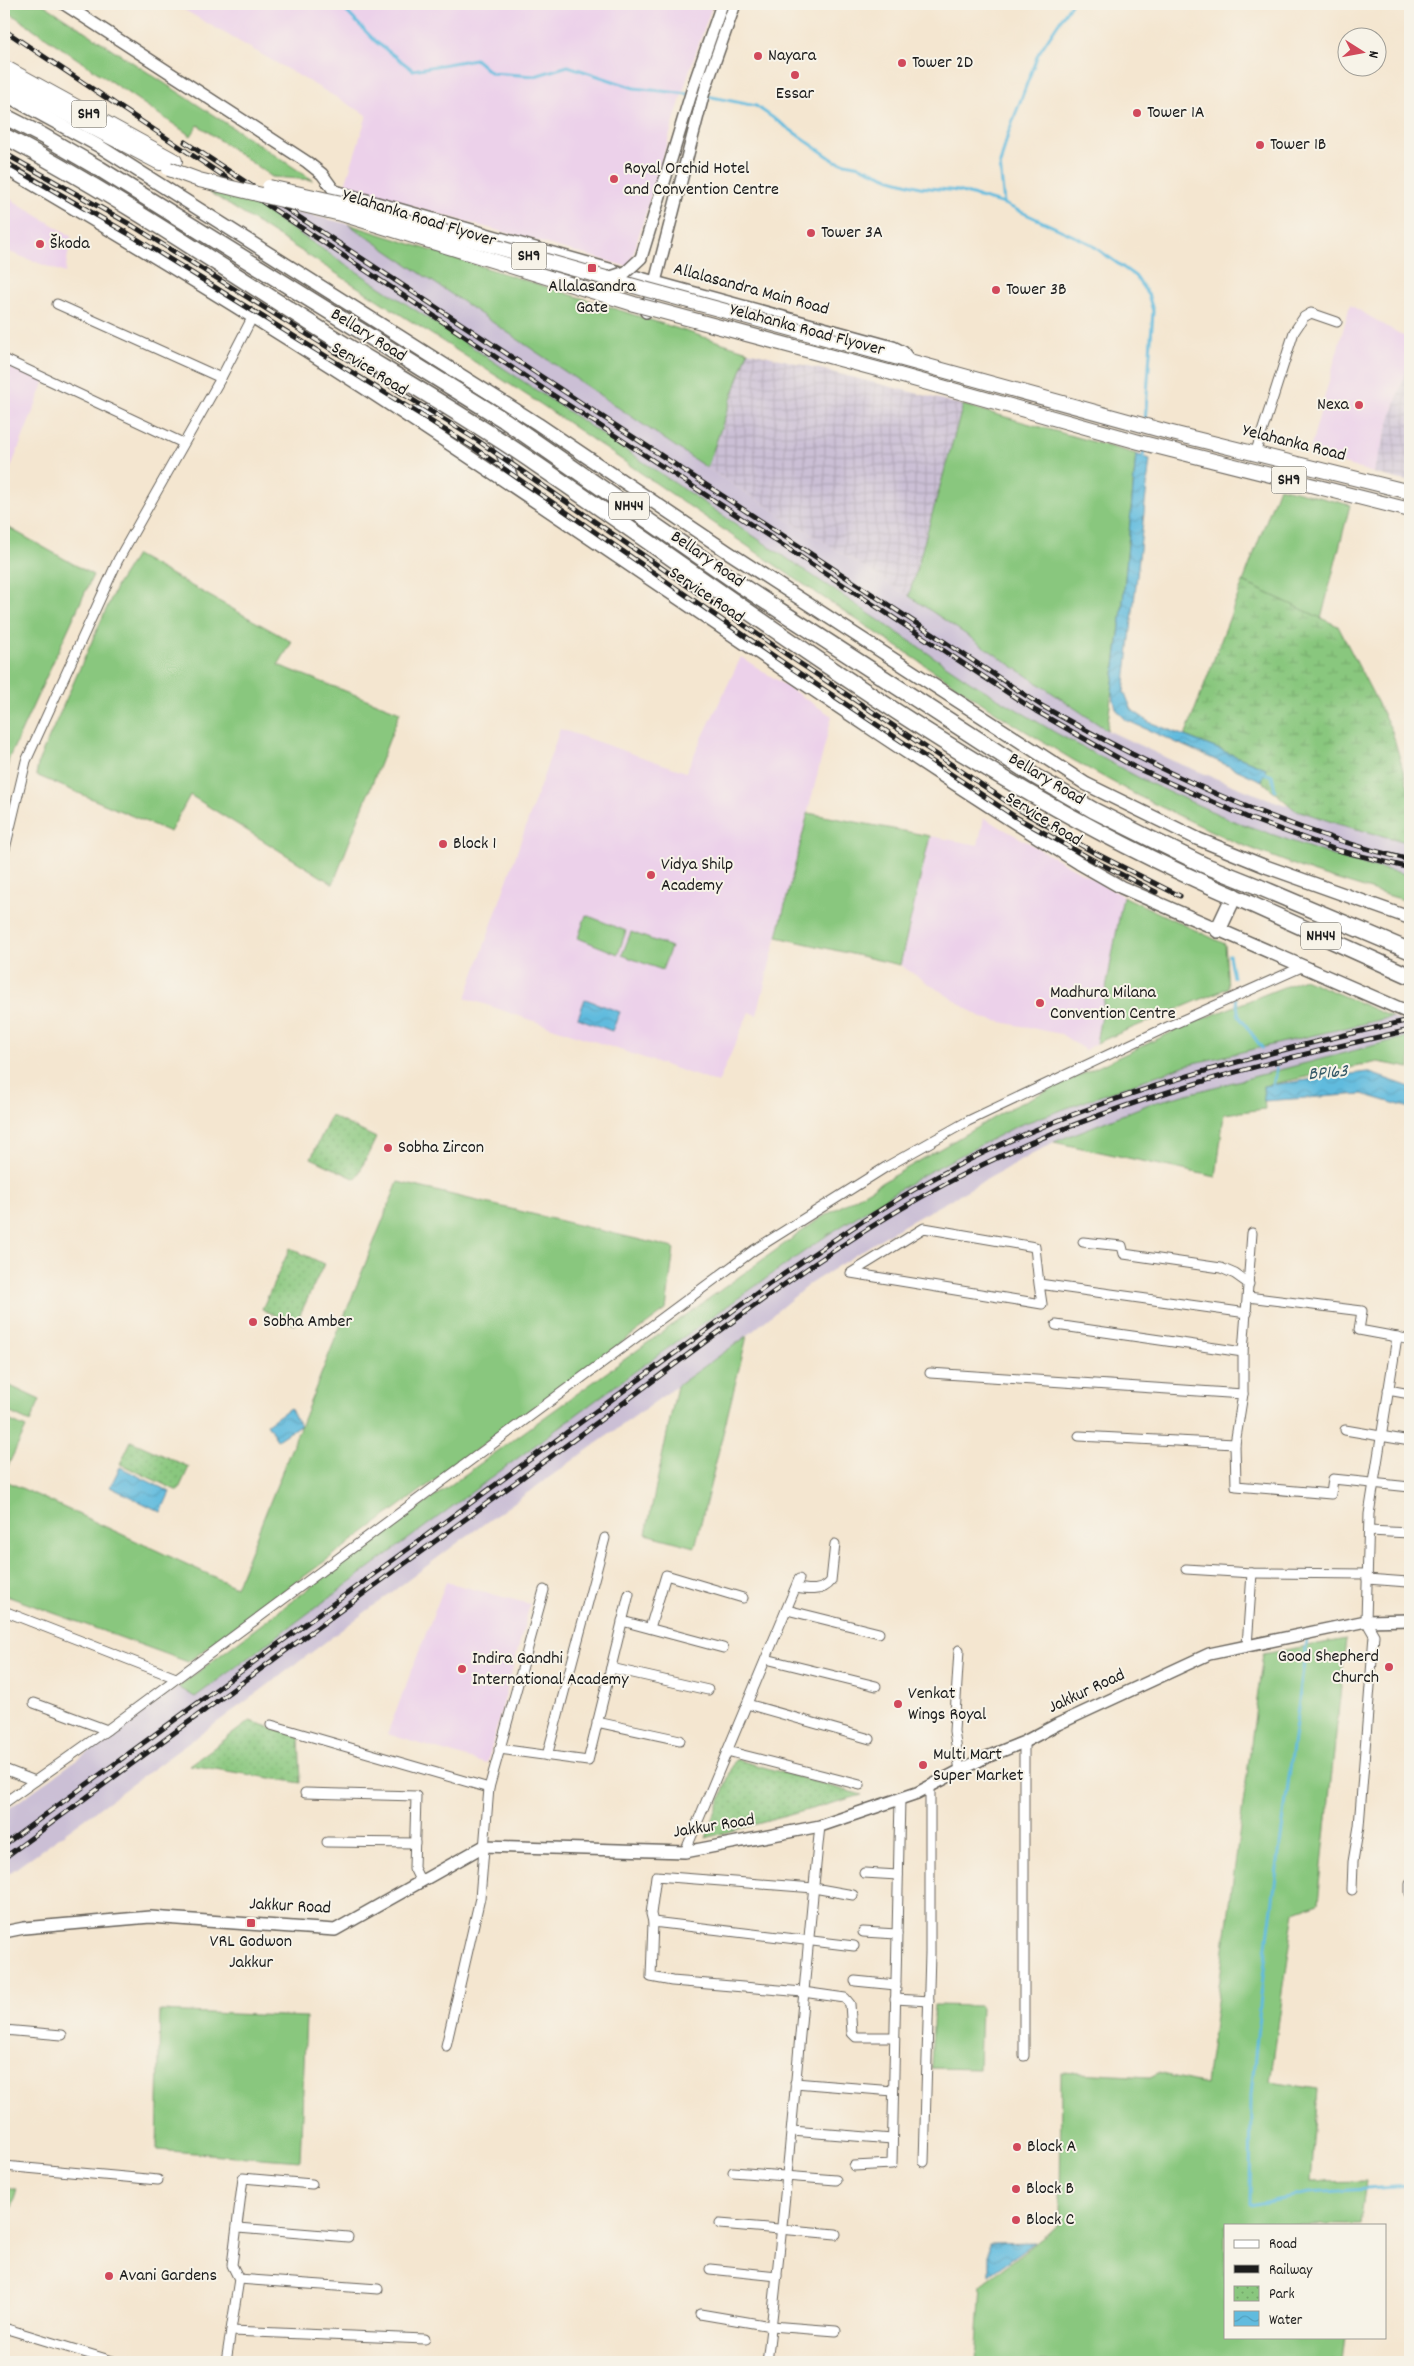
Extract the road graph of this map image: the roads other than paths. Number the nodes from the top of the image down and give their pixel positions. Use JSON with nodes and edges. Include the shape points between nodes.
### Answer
{"nodes":[{"id":1,"x":64,"y":4,"type":"edge"},
{"id":2,"x":722,"y":4,"type":"edge"},
{"id":3,"x":735,"y":4,"type":"edge"},
{"id":4,"x":4,"y":67,"type":"edge"},
{"id":5,"x":695,"y":79,"type":"junction"},
{"id":6,"x":708,"y":79,"type":"junction"},
{"id":7,"x":4,"y":81,"type":"edge"},
{"id":8,"x":4,"y":94,"type":"edge"},
{"id":9,"x":4,"y":116,"type":"edge"},
{"id":10,"x":4,"y":136,"type":"edge"},
{"id":11,"x":172,"y":165,"type":"junction"},
{"id":12,"x":4,"y":168,"type":"edge"},
{"id":13,"x":335,"y":191,"type":"junction"},
{"id":14,"x":608,"y":278,"type":"junction"},
{"id":15,"x":655,"y":282,"type":"junction"},
{"id":16,"x":57,"y":304,"type":"dead end"},
{"id":17,"x":646,"y":312,"type":"junction"},
{"id":18,"x":252,"y":318,"type":"junction"},
{"id":19,"x":1337,"y":322,"type":"dead end"},
{"id":20,"x":4,"y":359,"type":"edge"},
{"id":21,"x":910,"y":361,"type":"junction"},
{"id":22,"x":438,"y":362,"type":"junction"},
{"id":23,"x":221,"y":378,"type":"junction"},
{"id":24,"x":924,"y":382,"type":"junction"},
{"id":25,"x":406,"y":414,"type":"junction"},
{"id":26,"x":1109,"y":416,"type":"junction"},
{"id":27,"x":538,"y":424,"type":"junction"},
{"id":28,"x":1104,"y":432,"type":"junction"},
{"id":29,"x":1207,"y":441,"type":"junction"},
{"id":30,"x":183,"y":443,"type":"junction"},
{"id":31,"x":1256,"y":454,"type":"junction"},
{"id":32,"x":1202,"y":458,"type":"junction"},
{"id":33,"x":514,"y":486,"type":"junction"},
{"id":34,"x":1410,"y":492,"type":"edge"},
{"id":35,"x":1410,"y":510,"type":"edge"},
{"id":36,"x":4,"y":853,"type":"edge"},
{"id":37,"x":1233,"y":896,"type":"junction"},
{"id":38,"x":1410,"y":918,"type":"edge"},
{"id":39,"x":1218,"y":930,"type":"junction"},
{"id":40,"x":1410,"y":950,"type":"edge"},
{"id":41,"x":1304,"y":966,"type":"junction"},
{"id":42,"x":1410,"y":976,"type":"edge"},
{"id":43,"x":1410,"y":1013,"type":"edge"},
{"id":44,"x":1252,"y":1233,"type":"dead end"},
{"id":45,"x":1083,"y":1242,"type":"dead end"},
{"id":46,"x":1039,"y":1284,"type":"junction"},
{"id":47,"x":1249,"y":1284,"type":"junction"},
{"id":48,"x":1248,"y":1297,"type":"junction"},
{"id":49,"x":1247,"y":1313,"type":"junction"},
{"id":50,"x":1056,"y":1325,"type":"dead end"},
{"id":51,"x":1397,"y":1337,"type":"junction"},
{"id":52,"x":1410,"y":1340,"type":"edge"},
{"id":53,"x":1243,"y":1352,"type":"junction"},
{"id":54,"x":930,"y":1373,"type":"dead end"},
{"id":55,"x":1388,"y":1390,"type":"junction"},
{"id":56,"x":1243,"y":1394,"type":"junction"},
{"id":57,"x":1410,"y":1394,"type":"edge"},
{"id":58,"x":1345,"y":1430,"type":"dead end"},
{"id":59,"x":1079,"y":1436,"type":"dead end"},
{"id":60,"x":1381,"y":1436,"type":"junction"},
{"id":61,"x":1410,"y":1441,"type":"edge"},
{"id":62,"x":1235,"y":1444,"type":"junction"},
{"id":63,"x":1374,"y":1483,"type":"junction"},
{"id":64,"x":1410,"y":1487,"type":"edge"},
{"id":65,"x":1369,"y":1531,"type":"junction"},
{"id":66,"x":1410,"y":1533,"type":"edge"},
{"id":67,"x":605,"y":1538,"type":"dead end"},
{"id":68,"x":835,"y":1544,"type":"dead end"},
{"id":69,"x":1186,"y":1569,"type":"dead end"},
{"id":70,"x":1252,"y":1573,"type":"junction"},
{"id":71,"x":1367,"y":1576,"type":"junction"},
{"id":72,"x":1408,"y":1582,"type":"dead end"},
{"id":73,"x":544,"y":1590,"type":"dead end"},
{"id":74,"x":628,"y":1594,"type":"dead end"},
{"id":75,"x":743,"y":1598,"type":"dead end"},
{"id":76,"x":787,"y":1610,"type":"junction"},
{"id":77,"x":4,"y":1611,"type":"edge"},
{"id":78,"x":1410,"y":1620,"type":"edge"},
{"id":79,"x":622,"y":1621,"type":"junction"},
{"id":80,"x":1366,"y":1621,"type":"junction"},
{"id":81,"x":650,"y":1628,"type":"junction"},
{"id":82,"x":878,"y":1633,"type":"dead end"},
{"id":83,"x":1247,"y":1646,"type":"junction"},
{"id":84,"x":723,"y":1648,"type":"dead end"},
{"id":85,"x":959,"y":1650,"type":"dead end"},
{"id":86,"x":766,"y":1658,"type":"junction"},
{"id":87,"x":610,"y":1668,"type":"junction"},
{"id":88,"x":176,"y":1678,"type":"junction"},
{"id":89,"x":876,"y":1686,"type":"dead end"},
{"id":90,"x":708,"y":1690,"type":"dead end"},
{"id":91,"x":34,"y":1703,"type":"dead end"},
{"id":92,"x":747,"y":1704,"type":"junction"},
{"id":93,"x":597,"y":1722,"type":"junction"},
{"id":94,"x":271,"y":1725,"type":"dead end"},
{"id":95,"x":107,"y":1730,"type":"junction"},
{"id":96,"x":870,"y":1739,"type":"dead end"},
{"id":97,"x":680,"y":1740,"type":"dead end"},
{"id":98,"x":1024,"y":1742,"type":"junction"},
{"id":99,"x":499,"y":1749,"type":"junction"},
{"id":100,"x":727,"y":1751,"type":"junction"},
{"id":101,"x":547,"y":1756,"type":"junction"},
{"id":102,"x":4,"y":1769,"type":"edge"},
{"id":103,"x":960,"y":1771,"type":"junction"},
{"id":104,"x":35,"y":1781,"type":"junction"},
{"id":105,"x":860,"y":1785,"type":"dead end"},
{"id":106,"x":930,"y":1787,"type":"junction"},
{"id":107,"x":489,"y":1788,"type":"junction"},
{"id":108,"x":305,"y":1793,"type":"dead end"},
{"id":109,"x":900,"y":1798,"type":"junction"},
{"id":110,"x":4,"y":1803,"type":"edge"},
{"id":111,"x":820,"y":1826,"type":"junction"},
{"id":112,"x":327,"y":1842,"type":"dead end"},
{"id":113,"x":415,"y":1843,"type":"junction"},
{"id":114,"x":484,"y":1846,"type":"junction"},
{"id":115,"x":684,"y":1852,"type":"junction"},
{"id":116,"x":864,"y":1873,"type":"dead end"},
{"id":117,"x":898,"y":1875,"type":"junction"},
{"id":118,"x":421,"y":1882,"type":"junction"},
{"id":119,"x":1410,"y":1884,"type":"edge"},
{"id":120,"x":814,"y":1888,"type":"junction"},
{"id":121,"x":1352,"y":1890,"type":"dead end"},
{"id":122,"x":853,"y":1894,"type":"dead end"},
{"id":123,"x":1410,"y":1894,"type":"edge"},
{"id":124,"x":653,"y":1922,"type":"junction"},
{"id":125,"x":4,"y":1932,"type":"edge"},
{"id":126,"x":863,"y":1932,"type":"dead end"},
{"id":127,"x":897,"y":1934,"type":"junction"},
{"id":128,"x":808,"y":1940,"type":"junction"},
{"id":129,"x":854,"y":1946,"type":"dead end"},
{"id":130,"x":855,"y":1981,"type":"dead end"},
{"id":131,"x":896,"y":1985,"type":"junction"},
{"id":132,"x":803,"y":1992,"type":"junction"},
{"id":133,"x":896,"y":1999,"type":"junction"},
{"id":134,"x":929,"y":2001,"type":"junction"},
{"id":135,"x":4,"y":2030,"type":"edge"},
{"id":136,"x":62,"y":2035,"type":"dead end"},
{"id":137,"x":894,"y":2037,"type":"junction"},
{"id":138,"x":446,"y":2046,"type":"dead end"},
{"id":139,"x":1024,"y":2056,"type":"dead end"},
{"id":140,"x":795,"y":2083,"type":"junction"},
{"id":141,"x":893,"y":2091,"type":"junction"},
{"id":142,"x":792,"y":2131,"type":"junction"},
{"id":143,"x":892,"y":2139,"type":"junction"},
{"id":144,"x":924,"y":2162,"type":"dead end"},
{"id":145,"x":4,"y":2166,"type":"edge"},
{"id":146,"x":854,"y":2166,"type":"dead end"},
{"id":147,"x":733,"y":2172,"type":"dead end"},
{"id":148,"x":787,"y":2176,"type":"junction"},
{"id":149,"x":158,"y":2180,"type":"dead end"},
{"id":150,"x":836,"y":2180,"type":"dead end"},
{"id":151,"x":312,"y":2184,"type":"dead end"},
{"id":152,"x":720,"y":2224,"type":"dead end"},
{"id":153,"x":238,"y":2228,"type":"junction"},
{"id":154,"x":782,"y":2230,"type":"junction"},
{"id":155,"x":836,"y":2234,"type":"dead end"},
{"id":156,"x":348,"y":2237,"type":"dead end"},
{"id":157,"x":710,"y":2269,"type":"dead end"},
{"id":158,"x":777,"y":2276,"type":"junction"},
{"id":159,"x":239,"y":2279,"type":"junction"},
{"id":160,"x":378,"y":2289,"type":"dead end"},
{"id":161,"x":700,"y":2314,"type":"dead end"},
{"id":162,"x":772,"y":2326,"type":"junction"},
{"id":163,"x":4,"y":2328,"type":"edge"},
{"id":164,"x":231,"y":2331,"type":"junction"},
{"id":165,"x":836,"y":2331,"type":"dead end"},
{"id":166,"x":426,"y":2339,"type":"dead end"},
{"id":167,"x":116,"y":2362,"type":"edge"},
{"id":168,"x":226,"y":2362,"type":"edge"},
{"id":169,"x":767,"y":2362,"type":"edge"}],
"edges":[{"from":1,"to":13,"type":"street","via":[[307,162]]},
{"from":2,"to":5,"type":"street"},
{"from":3,"to":6,"type":"street","name":"Allalasandra Main Road"},
{"from":4,"to":11,"type":"main road","name":"Yelahanka Road Flyover","number":"SH9"},
{"from":5,"to":6,"type":"street"},
{"from":5,"to":14,"type":"street","bridge":true,"via":[[641,258],[626,272]]},
{"from":6,"to":15,"type":"street","name":"Allalasandra Main Road"},
{"from":7,"to":11,"type":"main road","name":"Yelahanka Road Flyover","number":"SH9"},
{"from":8,"to":22,"type":"main road","via":[[100,146]]},
{"from":9,"to":40,"type":"highway","name":"Bellary Road","number":"NH44","bridge":true,"via":[[100,169],[504,420],[742,586],[1036,777],[1153,840]]},
{"from":10,"to":37,"type":"highway","name":"Bellary Road","number":"NH44","bridge":true,"via":[[52,161],[182,240],[526,457],[794,642],[1005,778],[1097,831]]},
{"from":11,"to":14,"type":"main road","name":"Yelahanka Road Flyover","number":"SH9","bridge":true,"via":[[346,204]]},
{"from":11,"to":24,"type":"main road","name":"Yelahanka Road Flyover","number":"SH9","bridge":true,"via":[[199,180],[345,215],[634,304]]},
{"from":12,"to":18,"type":"main road","name":"Service Road"},
{"from":13,"to":15,"type":"street"},
{"from":13,"to":17,"type":"street","via":[[349,211],[380,232]]},
{"from":14,"to":21,"type":"main road","name":"Yelahanka Road Flyover","number":"SH9","bridge":true},
{"from":15,"to":17,"type":"street"},
{"from":15,"to":21,"type":"street","name":"Allalasandra Main Road","via":[[893,347]]},
{"from":16,"to":23,"type":"street"},
{"from":17,"to":24,"type":"street","via":[[906,383]]},
{"from":18,"to":23,"type":"street"},
{"from":18,"to":25,"type":"main road","name":"Service Road"},
{"from":19,"to":31,"type":"street","via":[[1311,313],[1304,317],[1294,332]]},
{"from":20,"to":30,"type":"street"},
{"from":21,"to":26,"type":"main road","number":"SH9"},
{"from":22,"to":25,"type":"main road","via":[[456,389],[453,400],[446,408]]},
{"from":22,"to":27,"type":"main road"},
{"from":23,"to":30,"type":"street"},
{"from":24,"to":28,"type":"main road","number":"SH9"},
{"from":25,"to":33,"type":"main road","name":"Service Road"},
{"from":26,"to":28,"type":"main road"},
{"from":26,"to":29,"type":"main road","name":"Yelahanka Road","number":"SH9"},
{"from":27,"to":33,"type":"main road","via":[[506,415],[498,420],[495,427]]},
{"from":27,"to":38,"type":"main road","via":[[728,552],[1086,784],[1198,839],[1267,868]]},
{"from":28,"to":32,"type":"main road","name":"Yelahanka Road","number":"SH9"},
{"from":29,"to":31,"type":"main road","name":"Yelahanka Road","number":"SH9"},
{"from":29,"to":32,"type":"main road"},
{"from":30,"to":36,"type":"street","via":[[118,560],[26,761]]},
{"from":31,"to":34,"type":"main road","name":"Yelahanka Road","number":"SH9"},
{"from":32,"to":35,"type":"main road","name":"Yelahanka Road","number":"SH9"},
{"from":33,"to":39,"type":"main road","name":"Service Road","via":[[1000,814],[1121,887]]},
{"from":37,"to":39,"type":"highway"},
{"from":37,"to":42,"type":"highway","name":"Bellary Road","number":"NH44"},
{"from":39,"to":41,"type":"main road","name":"Service Road"},
{"from":41,"to":43,"type":"main road","name":"Service Road"},
{"from":41,"to":88,"type":"street","via":[[968,1121],[820,1207],[754,1250]]},
{"from":44,"to":47,"type":"street"},
{"from":45,"to":47,"type":"street","via":[[1122,1246],[1124,1254],[1221,1268]]},
{"from":46,"to":46,"type":"street","via":[[1042,1304],[851,1273],[924,1228],[1035,1247]]},
{"from":46,"to":49,"type":"street"},
{"from":47,"to":48,"type":"street"},
{"from":48,"to":49,"type":"street"},
{"from":48,"to":51,"type":"street","via":[[1362,1311],[1358,1330]]},
{"from":49,"to":53,"type":"street"},
{"from":50,"to":53,"type":"street"},
{"from":51,"to":52,"type":"street"},
{"from":51,"to":55,"type":"street"},
{"from":53,"to":56,"type":"street"},
{"from":54,"to":56,"type":"street"},
{"from":55,"to":57,"type":"street"},
{"from":55,"to":60,"type":"street"},
{"from":56,"to":62,"type":"street"},
{"from":58,"to":60,"type":"street"},
{"from":59,"to":62,"type":"street"},
{"from":60,"to":61,"type":"street"},
{"from":60,"to":63,"type":"street"},
{"from":62,"to":63,"type":"street","via":[[1236,1486],[1331,1494],[1333,1479]]},
{"from":63,"to":64,"type":"street"},
{"from":63,"to":65,"type":"street"},
{"from":65,"to":66,"type":"street"},
{"from":65,"to":71,"type":"street"},
{"from":67,"to":101,"type":"street"},
{"from":68,"to":76,"type":"street","via":[[829,1584],[808,1590],[798,1583]]},
{"from":69,"to":70,"type":"street"},
{"from":70,"to":71,"type":"street"},
{"from":70,"to":83,"type":"street"},
{"from":71,"to":72,"type":"street"},
{"from":71,"to":80,"type":"street"},
{"from":73,"to":99,"type":"street"},
{"from":74,"to":79,"type":"street"},
{"from":75,"to":81,"type":"street","via":[[666,1575]]},
{"from":76,"to":82,"type":"street"},
{"from":76,"to":86,"type":"street"},
{"from":77,"to":88,"type":"street"},
{"from":78,"to":80,"type":"street","name":"Jakkur Road"},
{"from":79,"to":81,"type":"street"},
{"from":79,"to":87,"type":"street"},
{"from":80,"to":83,"type":"street","name":"Jakkur Road"},
{"from":80,"to":121,"type":"street","via":[[1374,1635]]},
{"from":81,"to":84,"type":"street"},
{"from":83,"to":98,"type":"street","name":"Jakkur Road","via":[[1209,1654]]},
{"from":85,"to":103,"type":"street","via":[[954,1731]]},
{"from":86,"to":89,"type":"street"},
{"from":86,"to":92,"type":"street"},
{"from":87,"to":90,"type":"street"},
{"from":87,"to":93,"type":"street"},
{"from":88,"to":95,"type":"street"},
{"from":91,"to":95,"type":"street"},
{"from":92,"to":96,"type":"street"},
{"from":92,"to":100,"type":"street"},
{"from":93,"to":97,"type":"street"},
{"from":93,"to":101,"type":"street","via":[[588,1761]]},
{"from":94,"to":107,"type":"street"},
{"from":95,"to":104,"type":"street"},
{"from":98,"to":103,"type":"street","name":"Jakkur Road"},
{"from":98,"to":139,"type":"street"},
{"from":99,"to":101,"type":"street"},
{"from":99,"to":107,"type":"street"},
{"from":100,"to":105,"type":"street"},
{"from":100,"to":115,"type":"street"},
{"from":102,"to":104,"type":"street"},
{"from":103,"to":106,"type":"street","name":"Jakkur Road"},
{"from":104,"to":110,"type":"street"},
{"from":106,"to":109,"type":"street","name":"Jakkur Road"},
{"from":106,"to":134,"type":"street"},
{"from":107,"to":114,"type":"street"},
{"from":108,"to":113,"type":"street","via":[[416,1796]]},
{"from":109,"to":111,"type":"street","name":"Jakkur Road"},
{"from":109,"to":117,"type":"street"},
{"from":111,"to":115,"type":"street","name":"Jakkur Road"},
{"from":111,"to":120,"type":"street"},
{"from":112,"to":113,"type":"street"},
{"from":113,"to":118,"type":"street","via":[[414,1868]]},
{"from":114,"to":115,"type":"street","name":"Jakkur Road"},
{"from":114,"to":118,"type":"street","name":"Jakkur Road"},
{"from":114,"to":138,"type":"street","via":[[480,1898]]},
{"from":116,"to":117,"type":"street"},
{"from":117,"to":127,"type":"street"},
{"from":118,"to":125,"type":"street","name":"Jakkur Road","via":[[335,1930],[150,1917]]},
{"from":119,"to":123,"type":"street"},
{"from":120,"to":122,"type":"street"},
{"from":120,"to":124,"type":"street","via":[[656,1876],[651,1914]]},
{"from":120,"to":128,"type":"street"},
{"from":124,"to":128,"type":"street"},
{"from":124,"to":132,"type":"street","via":[[651,1977]]},
{"from":126,"to":127,"type":"street"},
{"from":127,"to":131,"type":"street"},
{"from":128,"to":129,"type":"street"},
{"from":128,"to":132,"type":"street"},
{"from":130,"to":131,"type":"street"},
{"from":131,"to":133,"type":"street"},
{"from":132,"to":137,"type":"street","via":[[845,1998],[850,2004],[852,2034],[856,2037]]},
{"from":132,"to":140,"type":"street"},
{"from":133,"to":134,"type":"street"},
{"from":133,"to":137,"type":"street"},
{"from":134,"to":144,"type":"street"},
{"from":135,"to":136,"type":"street"},
{"from":137,"to":141,"type":"street"},
{"from":140,"to":141,"type":"street"},
{"from":140,"to":142,"type":"street"},
{"from":141,"to":143,"type":"street"},
{"from":142,"to":143,"type":"street"},
{"from":142,"to":148,"type":"street"},
{"from":143,"to":146,"type":"street","via":[[892,2164]]},
{"from":145,"to":149,"type":"street"},
{"from":147,"to":148,"type":"street"},
{"from":148,"to":150,"type":"street"},
{"from":148,"to":154,"type":"street"},
{"from":151,"to":153,"type":"street","via":[[243,2178]]},
{"from":152,"to":154,"type":"street"},
{"from":153,"to":156,"type":"street"},
{"from":153,"to":159,"type":"street","via":[[232,2265]]},
{"from":154,"to":155,"type":"street"},
{"from":154,"to":158,"type":"street"},
{"from":157,"to":158,"type":"street"},
{"from":158,"to":162,"type":"street"},
{"from":159,"to":160,"type":"street"},
{"from":159,"to":164,"type":"street"},
{"from":161,"to":162,"type":"street"},
{"from":162,"to":165,"type":"street"},
{"from":162,"to":169,"type":"street"},
{"from":163,"to":167,"type":"street"},
{"from":164,"to":166,"type":"street"},
{"from":164,"to":168,"type":"street"}]}
